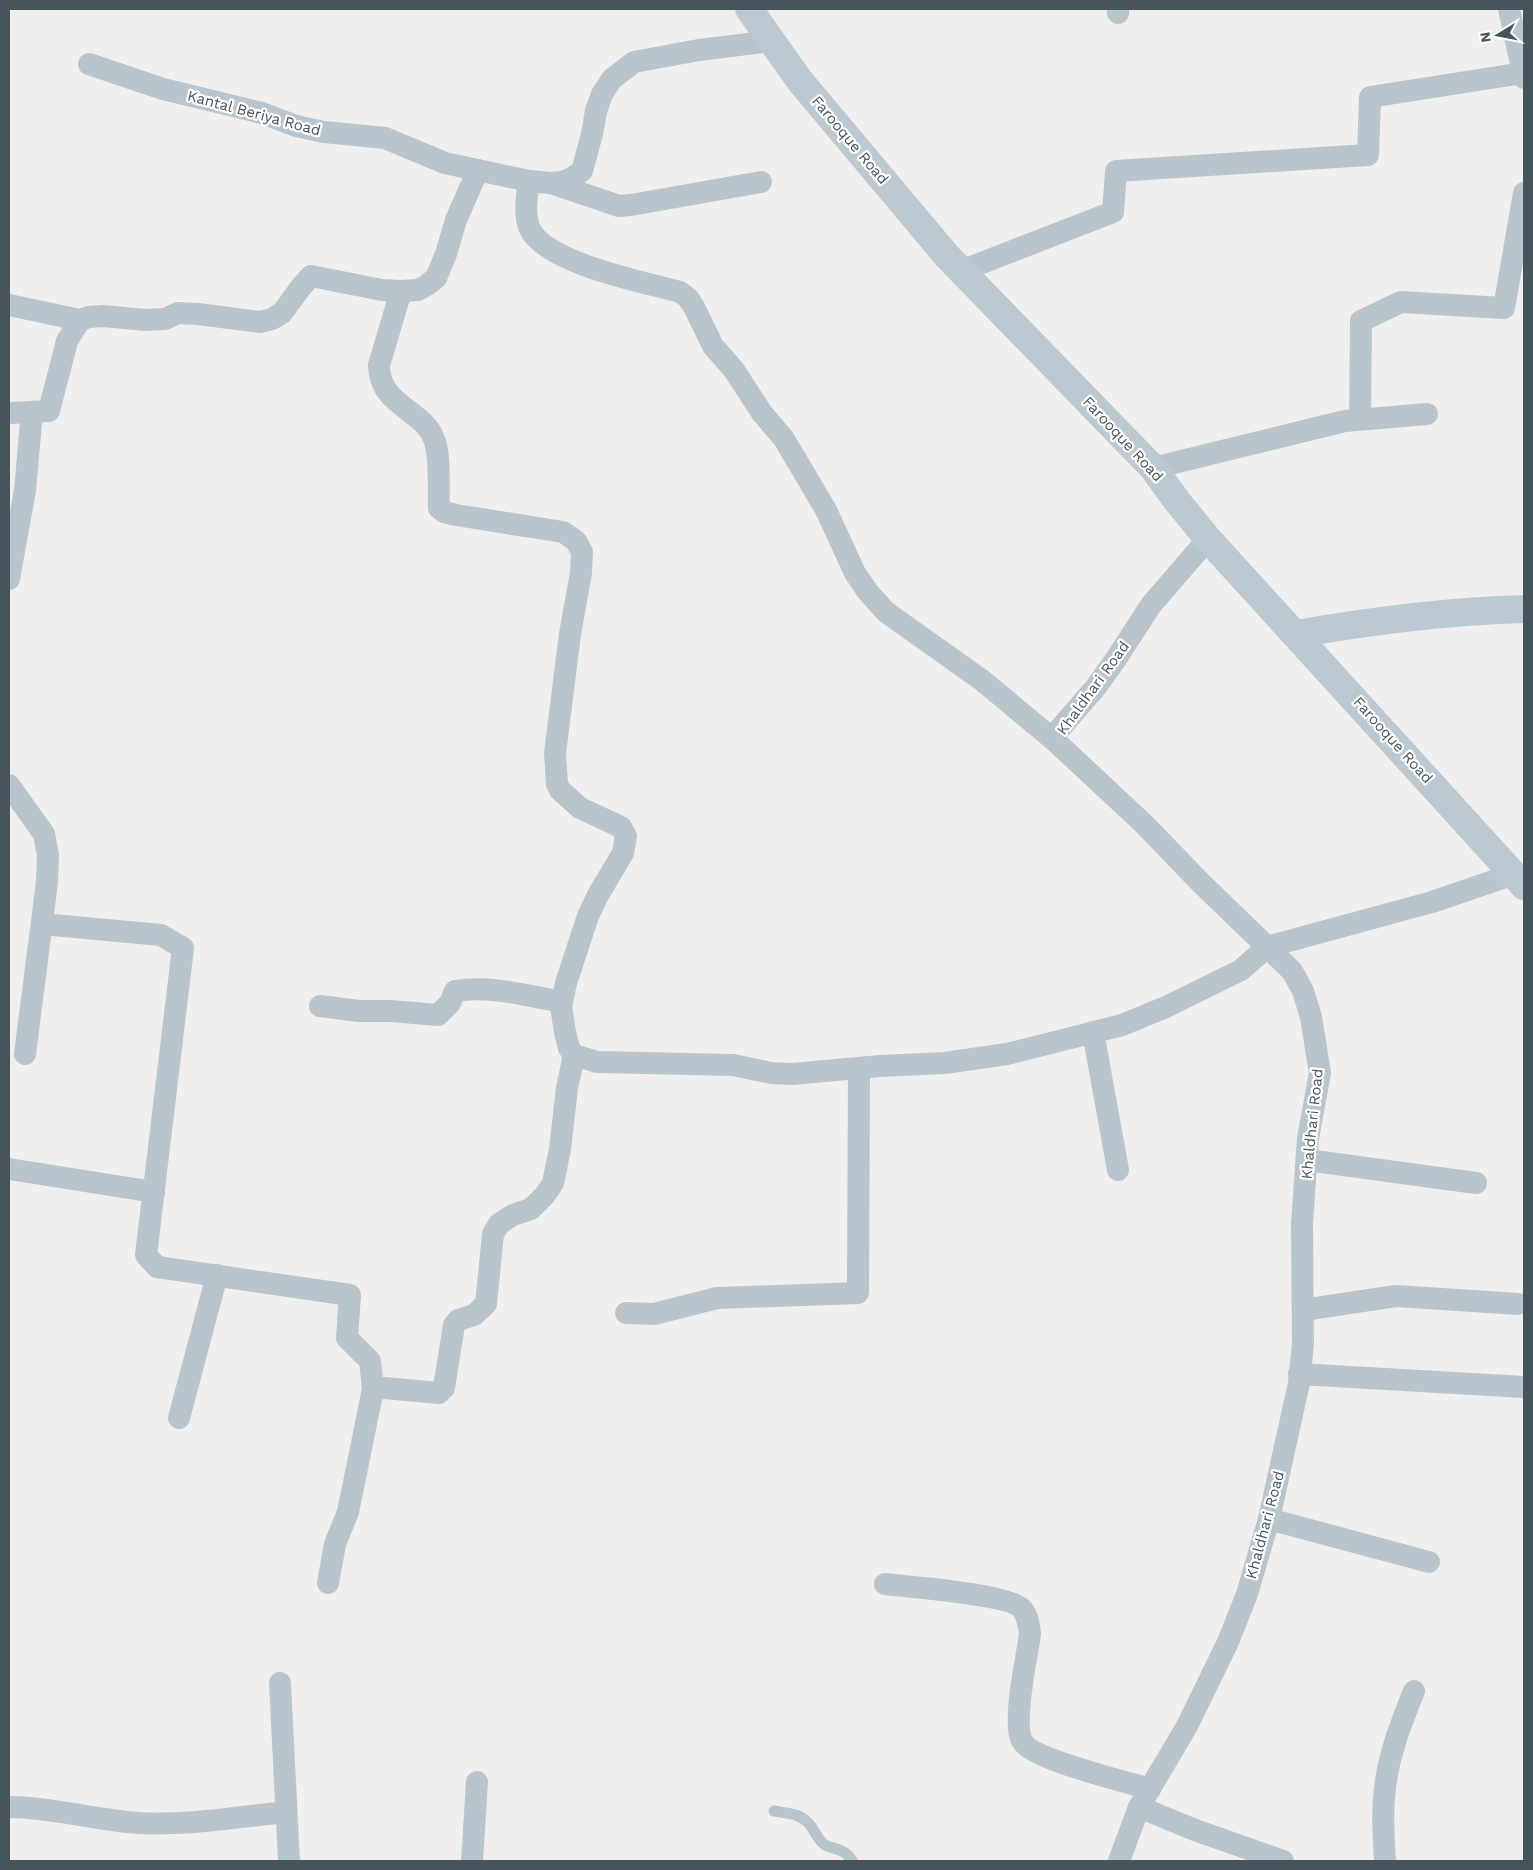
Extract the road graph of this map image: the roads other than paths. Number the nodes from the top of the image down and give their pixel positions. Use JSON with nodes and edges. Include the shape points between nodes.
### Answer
{"nodes":[{"id":1,"x":749,"y":9,"type":"edge"},
{"id":2,"x":1509,"y":9,"type":"edge"},
{"id":3,"x":772,"y":41,"type":"junction"},
{"id":4,"x":89,"y":64,"type":"dead end"},
{"id":5,"x":1524,"y":75,"type":"edge"},
{"id":6,"x":478,"y":170,"type":"junction"},
{"id":7,"x":528,"y":181,"type":"junction"},
{"id":8,"x":761,"y":182,"type":"dead end"},
{"id":9,"x":551,"y":183,"type":"junction"},
{"id":10,"x":1524,"y":193,"type":"edge"},
{"id":11,"x":961,"y":271,"type":"junction"},
{"id":12,"x":401,"y":291,"type":"junction"},
{"id":13,"x":9,"y":305,"type":"edge"},
{"id":14,"x":80,"y":320,"type":"junction"},
{"id":15,"x":32,"y":412,"type":"junction"},
{"id":16,"x":9,"y":414,"type":"edge"},
{"id":17,"x":1427,"y":414,"type":"dead end"},
{"id":18,"x":1360,"y":419,"type":"junction"},
{"id":19,"x":1153,"y":468,"type":"junction"},
{"id":20,"x":1208,"y":539,"type":"junction"},
{"id":21,"x":9,"y":575,"type":"edge"},
{"id":22,"x":1524,"y":609,"type":"edge"},
{"id":23,"x":1296,"y":634,"type":"junction"},
{"id":24,"x":1055,"y":741,"type":"junction"},
{"id":25,"x":9,"y":785,"type":"edge"},
{"id":26,"x":1519,"y":880,"type":"edge"},
{"id":27,"x":42,"y":924,"type":"junction"},
{"id":28,"x":1267,"y":947,"type":"junction"},
{"id":29,"x":562,"y":1002,"type":"junction"},
{"id":30,"x":320,"y":1006,"type":"dead end"},
{"id":31,"x":1094,"y":1032,"type":"junction"},
{"id":32,"x":25,"y":1054,"type":"dead end"},
{"id":33,"x":574,"y":1055,"type":"junction"},
{"id":34,"x":859,"y":1068,"type":"junction"},
{"id":35,"x":1307,"y":1160,"type":"junction"},
{"id":36,"x":9,"y":1169,"type":"edge"},
{"id":37,"x":1118,"y":1170,"type":"dead end"},
{"id":38,"x":1476,"y":1183,"type":"dead end"},
{"id":39,"x":154,"y":1192,"type":"junction"},
{"id":40,"x":217,"y":1276,"type":"junction"},
{"id":41,"x":1518,"y":1304,"type":"dead end"},
{"id":42,"x":1303,"y":1310,"type":"junction"},
{"id":43,"x":626,"y":1313,"type":"dead end"},
{"id":44,"x":1299,"y":1374,"type":"junction"},
{"id":45,"x":1524,"y":1387,"type":"edge"},
{"id":46,"x":374,"y":1389,"type":"junction"},
{"id":47,"x":179,"y":1418,"type":"dead end"},
{"id":48,"x":1269,"y":1519,"type":"junction"},
{"id":49,"x":1429,"y":1562,"type":"dead end"},
{"id":50,"x":328,"y":1583,"type":"dead end"},
{"id":51,"x":885,"y":1584,"type":"dead end"},
{"id":52,"x":280,"y":1683,"type":"dead end"},
{"id":53,"x":1414,"y":1691,"type":"dead end"},
{"id":54,"x":477,"y":1782,"type":"dead end"},
{"id":55,"x":1144,"y":1798,"type":"junction"},
{"id":56,"x":9,"y":1807,"type":"edge"},
{"id":57,"x":774,"y":1811,"type":"dead end"},
{"id":58,"x":286,"y":1812,"type":"junction"},
{"id":59,"x":289,"y":1861,"type":"edge"},
{"id":60,"x":472,"y":1861,"type":"edge"},
{"id":61,"x":852,"y":1861,"type":"edge"},
{"id":62,"x":1119,"y":1861,"type":"edge"},
{"id":63,"x":1283,"y":1861,"type":"edge"},
{"id":64,"x":1385,"y":1861,"type":"edge"}],
"edges":[{"from":1,"to":3,"type":"main road","name":"Farooque Road"},
{"from":2,"to":5,"type":"street"},
{"from":3,"to":9,"type":"street","name":"Kantal Beriya Road","via":[[634,62],[612,79],[602,94],[582,171],[562,182]]},
{"from":3,"to":11,"type":"main road","name":"Farooque Road","via":[[800,81]]},
{"from":4,"to":6,"type":"street","name":"Kantal Beriya Road","via":[[163,89],[262,113],[296,126],[385,138],[445,163]]},
{"from":5,"to":11,"type":"street","via":[[1370,97],[1368,154],[1116,171],[1113,212]]},
{"from":6,"to":7,"type":"street","name":"Kantal Beriya Road"},
{"from":6,"to":12,"type":"street","via":[[436,278],[418,290]]},
{"from":7,"to":9,"type":"street","name":"Kantal Beriya Road"},
{"from":7,"to":24,"type":"street","via":[[529,226],[547,247],[610,275],[680,292],[688,298],[713,346],[784,439],[812,485],[854,573],[868,592],[886,612],[982,681]]},
{"from":8,"to":9,"type":"street","via":[[619,206]]},
{"from":10,"to":18,"type":"street","via":[[1504,308],[1401,302],[1361,321]]},
{"from":11,"to":19,"type":"main road","name":"Farooque Road"},
{"from":12,"to":14,"type":"street","via":[[311,276],[282,313],[260,322],[178,313],[166,319],[103,316]]},
{"from":12,"to":29,"type":"street","via":[[379,365],[379,376],[390,394],[434,437],[439,508],[456,515],[563,532],[576,542],[582,552],[555,753],[557,784],[580,808],[621,827],[626,836],[623,853],[598,895],[580,936]]},
{"from":13,"to":14,"type":"street"},
{"from":14,"to":15,"type":"street","via":[[67,341],[49,411]]},
{"from":15,"to":16,"type":"street"},
{"from":15,"to":21,"type":"street","via":[[25,490]]},
{"from":17,"to":18,"type":"street"},
{"from":18,"to":19,"type":"street"},
{"from":19,"to":20,"type":"main road","name":"Farooque Road"},
{"from":20,"to":23,"type":"main road","name":"Farooque Road"},
{"from":20,"to":24,"type":"street","name":"Khaldhari Road","via":[[1151,605],[1096,687],[1057,732]]},
{"from":22,"to":23,"type":"main road","via":[[1369,622]]},
{"from":23,"to":26,"type":"main road","name":"Farooque Road"},
{"from":24,"to":28,"type":"street","name":"Khaldhari Road"},
{"from":25,"to":27,"type":"street","via":[[44,834],[48,855]]},
{"from":26,"to":28,"type":"street"},
{"from":27,"to":32,"type":"street"},
{"from":27,"to":39,"type":"street","via":[[161,935],[183,948]]},
{"from":28,"to":31,"type":"street","via":[[1241,970],[1209,986],[1122,1025]]},
{"from":28,"to":35,"type":"street","name":"Khaldhari Road","via":[[1292,971],[1303,991],[1311,1017],[1320,1073]]},
{"from":29,"to":30,"type":"street","via":[[468,989],[456,991],[450,1004],[438,1015]]},
{"from":29,"to":33,"type":"street","via":[[564,1032]]},
{"from":31,"to":34,"type":"street","via":[[980,1059]]},
{"from":31,"to":37,"type":"street"},
{"from":33,"to":34,"type":"street","via":[[597,1062],[733,1065],[792,1074]]},
{"from":33,"to":46,"type":"street","via":[[553,1183],[530,1210],[499,1224],[493,1234],[486,1304],[474,1315],[458,1320],[454,1325],[444,1388],[438,1393]]},
{"from":34,"to":43,"type":"street","via":[[858,1293],[717,1298],[654,1314]]},
{"from":35,"to":38,"type":"street"},
{"from":35,"to":42,"type":"street","name":"Khaldhari Road","via":[[1302,1223]]},
{"from":36,"to":39,"type":"street"},
{"from":39,"to":40,"type":"street","via":[[146,1254],[157,1267]]},
{"from":40,"to":46,"type":"street","via":[[350,1295],[347,1338],[370,1361]]},
{"from":40,"to":47,"type":"street"},
{"from":41,"to":42,"type":"street","via":[[1396,1296]]},
{"from":42,"to":44,"type":"street","name":"Khaldhari Road"},
{"from":44,"to":45,"type":"street"},
{"from":44,"to":48,"type":"street","name":"Khaldhari Road"},
{"from":46,"to":50,"type":"street","via":[[348,1512],[335,1544]]},
{"from":48,"to":49,"type":"street"},
{"from":48,"to":55,"type":"street","name":"Khaldhari Road","via":[[1258,1560],[1228,1642],[1187,1726]]},
{"from":51,"to":55,"type":"street","via":[[988,1597],[1009,1601],[1022,1608],[1030,1634],[1018,1727],[1022,1742],[1048,1758]]},
{"from":52,"to":58,"type":"street"},
{"from":53,"to":64,"type":"street","via":[[1389,1765],[1384,1799]]},
{"from":54,"to":60,"type":"street"},
{"from":55,"to":62,"type":"street","name":"Khaldhari Road"},
{"from":55,"to":63,"type":"street","via":[[1195,1830]]},
{"from":56,"to":58,"type":"street","via":[[108,1820],[170,1824]]},
{"from":57,"to":61,"type":"lane","via":[[807,1820],[819,1840],[846,1853]]},
{"from":58,"to":59,"type":"street"}]}
